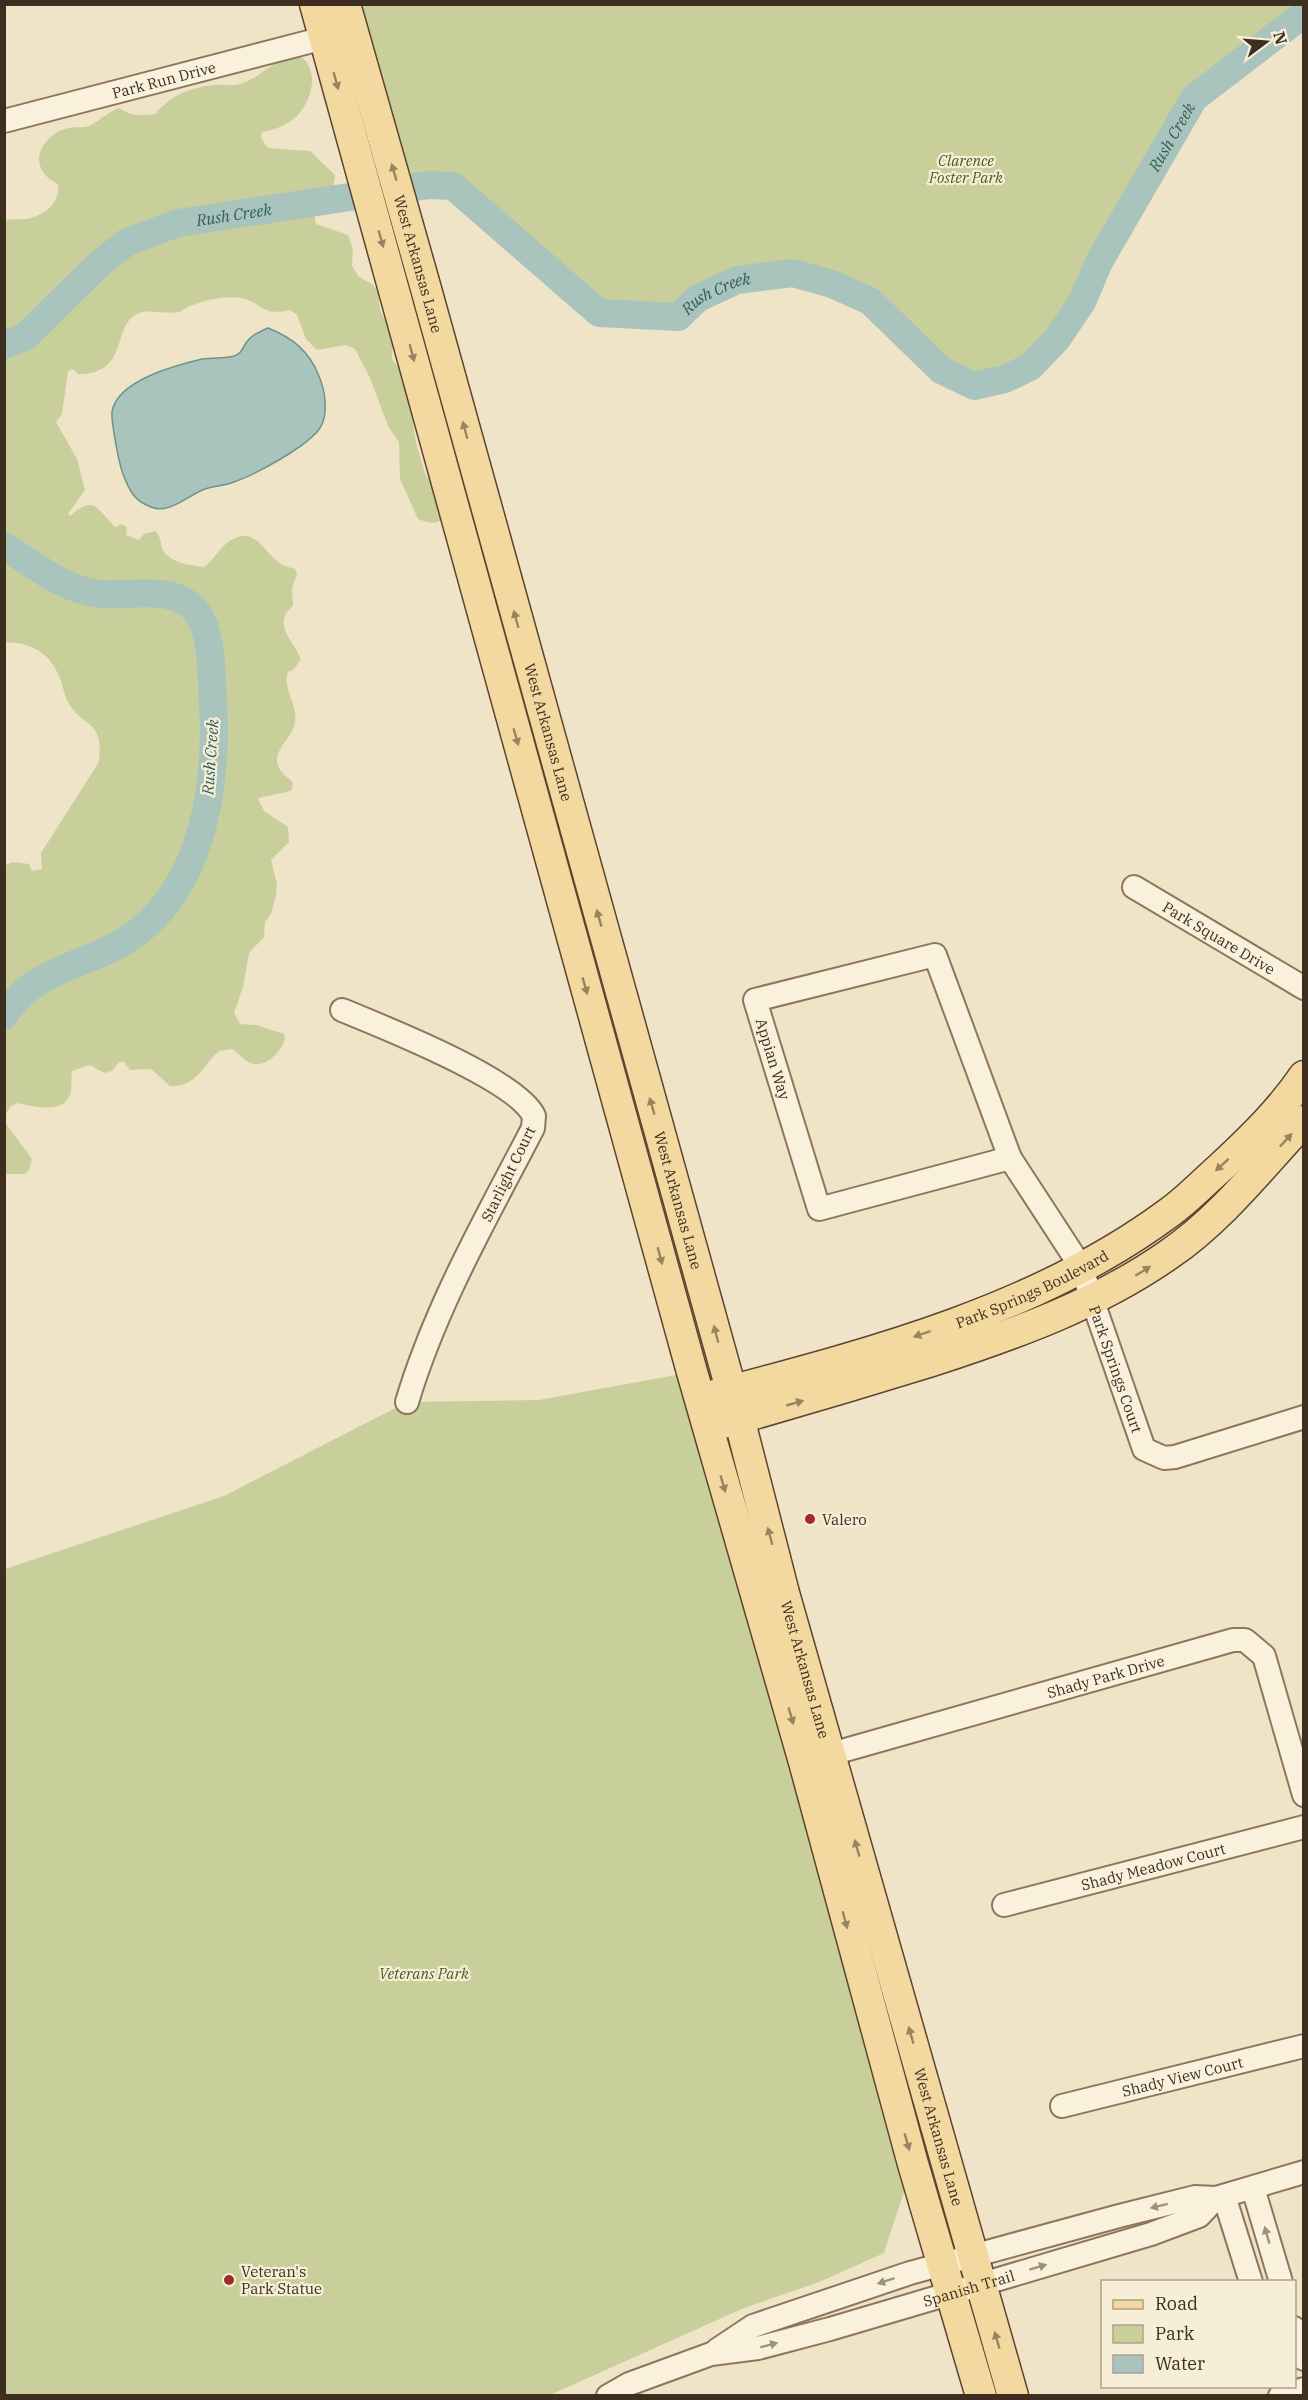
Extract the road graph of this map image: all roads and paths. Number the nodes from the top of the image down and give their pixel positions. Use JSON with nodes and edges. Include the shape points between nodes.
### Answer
{"nodes":[{"id":1,"x":315,"y":4,"type":"edge"},
{"id":2,"x":345,"y":4,"type":"edge"},
{"id":3,"x":324,"y":38,"type":"junction"},
{"id":4,"x":4,"y":122,"type":"edge"},
{"id":5,"x":1134,"y":888,"type":"dead end"},
{"id":6,"x":1304,"y":988,"type":"edge"},
{"id":7,"x":342,"y":1010,"type":"dead end"},
{"id":8,"x":1304,"y":1076,"type":"edge"},
{"id":9,"x":1304,"y":1121,"type":"edge"},
{"id":10,"x":1010,"y":1158,"type":"junction"},
{"id":11,"x":1081,"y":1267,"type":"junction"},
{"id":12,"x":1092,"y":1299,"type":"junction"},
{"id":13,"x":407,"y":1402,"type":"dead end"},
{"id":14,"x":735,"y":1405,"type":"junction"},
{"id":15,"x":704,"y":1413,"type":"junction"},
{"id":16,"x":1304,"y":1417,"type":"edge"},
{"id":17,"x":817,"y":1758,"type":"junction"},
{"id":18,"x":1304,"y":1794,"type":"edge"},
{"id":19,"x":1304,"y":1827,"type":"edge"},
{"id":20,"x":1004,"y":1905,"type":"dead end"},
{"id":21,"x":1304,"y":2046,"type":"edge"},
{"id":22,"x":1062,"y":2106,"type":"dead end"},
{"id":23,"x":1304,"y":2172,"type":"edge"},
{"id":24,"x":1253,"y":2188,"type":"junction"},
{"id":25,"x":1220,"y":2197,"type":"junction"},
{"id":26,"x":974,"y":2255,"type":"junction"},
{"id":27,"x":942,"y":2264,"type":"junction"},
{"id":28,"x":1250,"y":2280,"type":"edge"},
{"id":29,"x":1280,"y":2280,"type":"edge"},
{"id":30,"x":982,"y":2284,"type":"junction"},
{"id":31,"x":950,"y":2293,"type":"junction"},
{"id":32,"x":1296,"y":2334,"type":"edge"},
{"id":33,"x":711,"y":2354,"type":"junction"},
{"id":34,"x":1304,"y":2359,"type":"edge"},
{"id":35,"x":608,"y":2396,"type":"edge"},
{"id":36,"x":981,"y":2396,"type":"edge"},
{"id":37,"x":1013,"y":2396,"type":"edge"}],
"edges":[{"from":1,"to":3,"type":"main road","name":"West Arkansas Lane"},
{"from":14,"to":2,"type":"main road","name":"West Arkansas Lane","one_way":true},
{"from":3,"to":4,"type":"street","name":"Park Run Drive"},
{"from":3,"to":15,"type":"main road","name":"West Arkansas Lane","one_way":true},
{"from":5,"to":6,"type":"street","name":"Park Square Drive"},
{"from":7,"to":13,"type":"street","name":"Starlight Court","via":[[439,1051],[521,1099],[534,1116],[533,1128],[464,1261],[423,1351]]},
{"from":8,"to":11,"type":"main road","name":"Park Springs Boulevard","one_way":true,"via":[[1239,1150],[1170,1212]]},
{"from":12,"to":9,"type":"main road","name":"Park Springs Boulevard","one_way":true,"via":[[1170,1254],[1194,1234]]},
{"from":10,"to":10,"type":"street","name":"Appian Way","via":[[819,1209],[755,1000],[934,955]]},
{"from":10,"to":11,"type":"street","name":"Appian Way"},
{"from":11,"to":12,"type":"street","name":"Park Springs Court"},
{"from":11,"to":14,"type":"main road","name":"Park Springs Boulevard","one_way":true,"via":[[994,1308]]},
{"from":14,"to":12,"type":"main road","name":"Park Springs Boulevard","one_way":true,"via":[[849,1388],[1016,1334]]},
{"from":12,"to":16,"type":"street","name":"Park Springs Court","via":[[1140,1441],[1150,1453],[1175,1457]]},
{"from":14,"to":15,"type":"main road","name":"Park Springs Boulevard"},
{"from":17,"to":14,"type":"main road","name":"West Arkansas Lane","one_way":true,"via":[[784,1593]]},
{"from":15,"to":17,"type":"main road","name":"West Arkansas Lane","one_way":true},
{"from":17,"to":18,"type":"street","name":"Shady Park Drive","via":[[1233,1640],[1245,1640],[1264,1656]]},
{"from":26,"to":17,"type":"main road","name":"West Arkansas Lane","one_way":true},
{"from":17,"to":27,"type":"main road","name":"West Arkansas Lane","one_way":true,"via":[[855,1958]]},
{"from":19,"to":20,"type":"street","name":"Shady Meadow Court"},
{"from":21,"to":22,"type":"street","name":"Shady View Court"},
{"from":23,"to":24,"type":"street","name":"Spanish Trail"},
{"from":24,"to":25,"type":"street","name":"Spanish Trail"},
{"from":29,"to":24,"type":"street","one_way":true},
{"from":25,"to":26,"type":"street","name":"Spanish Trail","one_way":true,"via":[[1195,2197]]},
{"from":25,"to":28,"type":"street"},
{"from":30,"to":25,"type":"street","name":"Spanish Trail","one_way":true,"via":[[1189,2220]]},
{"from":26,"to":27,"type":"street","name":"Spanish Trail"},
{"from":26,"to":30,"type":"main road","name":"West Arkansas Lane"},
{"from":27,"to":31,"type":"main road","name":"West Arkansas Lane"},
{"from":27,"to":33,"type":"street","name":"Spanish Trail","one_way":true,"via":[[753,2326]]},
{"from":30,"to":31,"type":"street","name":"Spanish Trail"},
{"from":37,"to":30,"type":"main road","name":"West Arkansas Lane","one_way":true},
{"from":33,"to":31,"type":"street","name":"Spanish Trail","one_way":true,"via":[[758,2348]]},
{"from":31,"to":36,"type":"main road","name":"West Arkansas Lane"},
{"from":32,"to":34,"type":"street"},
{"from":33,"to":35,"type":"street","name":"Spanish Trail","via":[[629,2384]]}]}
